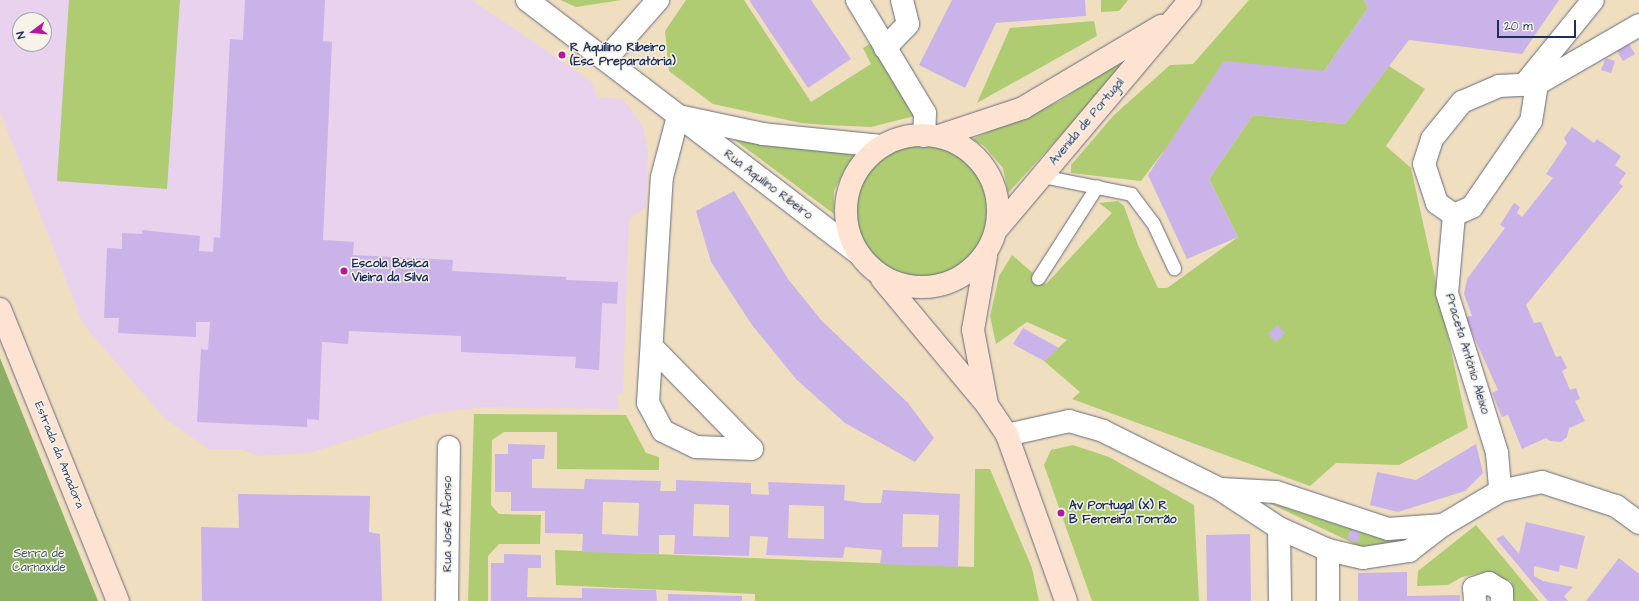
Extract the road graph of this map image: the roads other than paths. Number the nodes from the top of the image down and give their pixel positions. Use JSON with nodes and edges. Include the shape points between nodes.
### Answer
{"nodes":[{"id":1,"x":527,"y":0,"type":"edge"},
{"id":2,"x":658,"y":0,"type":"edge"},
{"id":3,"x":857,"y":0,"type":"edge"},
{"id":4,"x":902,"y":0,"type":"edge"},
{"id":5,"x":1190,"y":0,"type":"edge"},
{"id":6,"x":1593,"y":0,"type":"edge"},
{"id":7,"x":1175,"y":17,"type":"junction"},
{"id":8,"x":1639,"y":25,"type":"edge"},
{"id":9,"x":885,"y":48,"type":"junction"},
{"id":10,"x":606,"y":59,"type":"junction"},
{"id":11,"x":1531,"y":85,"type":"junction"},
{"id":12,"x":678,"y":116,"type":"junction"},
{"id":13,"x":932,"y":136,"type":"junction"},
{"id":14,"x":881,"y":146,"type":"junction"},
{"id":15,"x":1042,"y":176,"type":"junction"},
{"id":16,"x":1097,"y":186,"type":"junction"},
{"id":17,"x":1454,"y":215,"type":"junction"},
{"id":18,"x":998,"y":228,"type":"junction"},
{"id":19,"x":858,"y":253,"type":"junction"},
{"id":20,"x":986,"y":256,"type":"junction"},
{"id":21,"x":1174,"y":268,"type":"dead end"},
{"id":22,"x":879,"y":275,"type":"junction"},
{"id":23,"x":1038,"y":278,"type":"dead end"},
{"id":24,"x":0,"y":308,"type":"edge"},
{"id":25,"x":653,"y":348,"type":"junction"},
{"id":26,"x":987,"y":405,"type":"junction"},
{"id":27,"x":1007,"y":435,"type":"junction"},
{"id":28,"x":449,"y":447,"type":"dead end"},
{"id":29,"x":1220,"y":489,"type":"junction"},
{"id":30,"x":1500,"y":491,"type":"junction"},
{"id":31,"x":1639,"y":523,"type":"edge"},
{"id":32,"x":1443,"y":525,"type":"junction"},
{"id":33,"x":1279,"y":528,"type":"junction"},
{"id":34,"x":1328,"y":550,"type":"junction"},
{"id":35,"x":118,"y":601,"type":"edge"},
{"id":36,"x":447,"y":601,"type":"edge"},
{"id":37,"x":1066,"y":601,"type":"edge"},
{"id":38,"x":1280,"y":601,"type":"edge"},
{"id":39,"x":1328,"y":601,"type":"edge"},
{"id":40,"x":1475,"y":601,"type":"edge"},
{"id":41,"x":1502,"y":601,"type":"edge"}],
"edges":[{"from":1,"to":10,"type":"street","name":"Rua Aquilino Ribeiro"},
{"from":2,"to":10,"type":"street"},
{"from":3,"to":9,"type":"street"},
{"from":4,"to":9,"type":"street","via":[[908,24]]},
{"from":5,"to":7,"type":"street","name":"Avenida de Portugal"},
{"from":6,"to":11,"type":"street"},
{"from":7,"to":13,"type":"street","name":"Avenida de Portugal","via":[[1022,108]]},
{"from":7,"to":15,"type":"street","name":"Avenida de Portugal"},
{"from":8,"to":11,"type":"street"},
{"from":9,"to":13,"type":"street","via":[[925,113]]},
{"from":10,"to":12,"type":"street","name":"Rua Aquilino Ribeiro"},
{"from":11,"to":17,"type":"street","via":[[1531,121],[1472,207]]},
{"from":11,"to":17,"type":"street","via":[[1499,86],[1462,102],[1432,140],[1424,164],[1436,203]]},
{"from":12,"to":14,"type":"street","name":"Rua Aquilino Ribeiro","via":[[763,134]]},
{"from":12,"to":19,"type":"street","name":"Rua Aquilino Ribeiro"},
{"from":12,"to":25,"type":"street","via":[[662,177]]},
{"from":13,"to":14,"type":"street","via":[[909,136]]},
{"from":13,"to":18,"type":"street","via":[[967,148],[987,170],[998,198]]},
{"from":14,"to":19,"type":"street","via":[[859,167],[847,195],[847,225]]},
{"from":15,"to":16,"type":"lane"},
{"from":15,"to":18,"type":"street","name":"Avenida de Portugal"},
{"from":16,"to":21,"type":"lane","via":[[1131,194],[1154,223]]},
{"from":16,"to":23,"type":"lane"},
{"from":17,"to":30,"type":"street","name":"Praceta António Aleixo","via":[[1447,293],[1497,453]]},
{"from":18,"to":20,"type":"street"},
{"from":19,"to":22,"type":"street"},
{"from":20,"to":22,"type":"street","via":[[964,276],[936,288],[906,287]]},
{"from":20,"to":26,"type":"street","via":[[973,330]]},
{"from":22,"to":26,"type":"street"},
{"from":24,"to":35,"type":"street","name":"Estrada da Amadora"},
{"from":25,"to":25,"type":"street","via":[[648,403],[663,431],[696,447],[752,449]]},
{"from":26,"to":27,"type":"street"},
{"from":27,"to":29,"type":"street","via":[[1069,421],[1102,431]]},
{"from":27,"to":37,"type":"street"},
{"from":28,"to":36,"type":"street","name":"Rua José Afonso"},
{"from":29,"to":32,"type":"street","via":[[1276,492],[1388,529]]},
{"from":29,"to":33,"type":"street"},
{"from":30,"to":31,"type":"street","via":[[1542,482],[1616,506]]},
{"from":30,"to":32,"type":"street"},
{"from":32,"to":34,"type":"street","via":[[1409,551],[1363,558]]},
{"from":33,"to":34,"type":"street"},
{"from":33,"to":38,"type":"street"},
{"from":34,"to":39,"type":"street"},
{"from":40,"to":41,"type":"street","via":[[1474,588],[1489,583],[1502,590]]}]}
